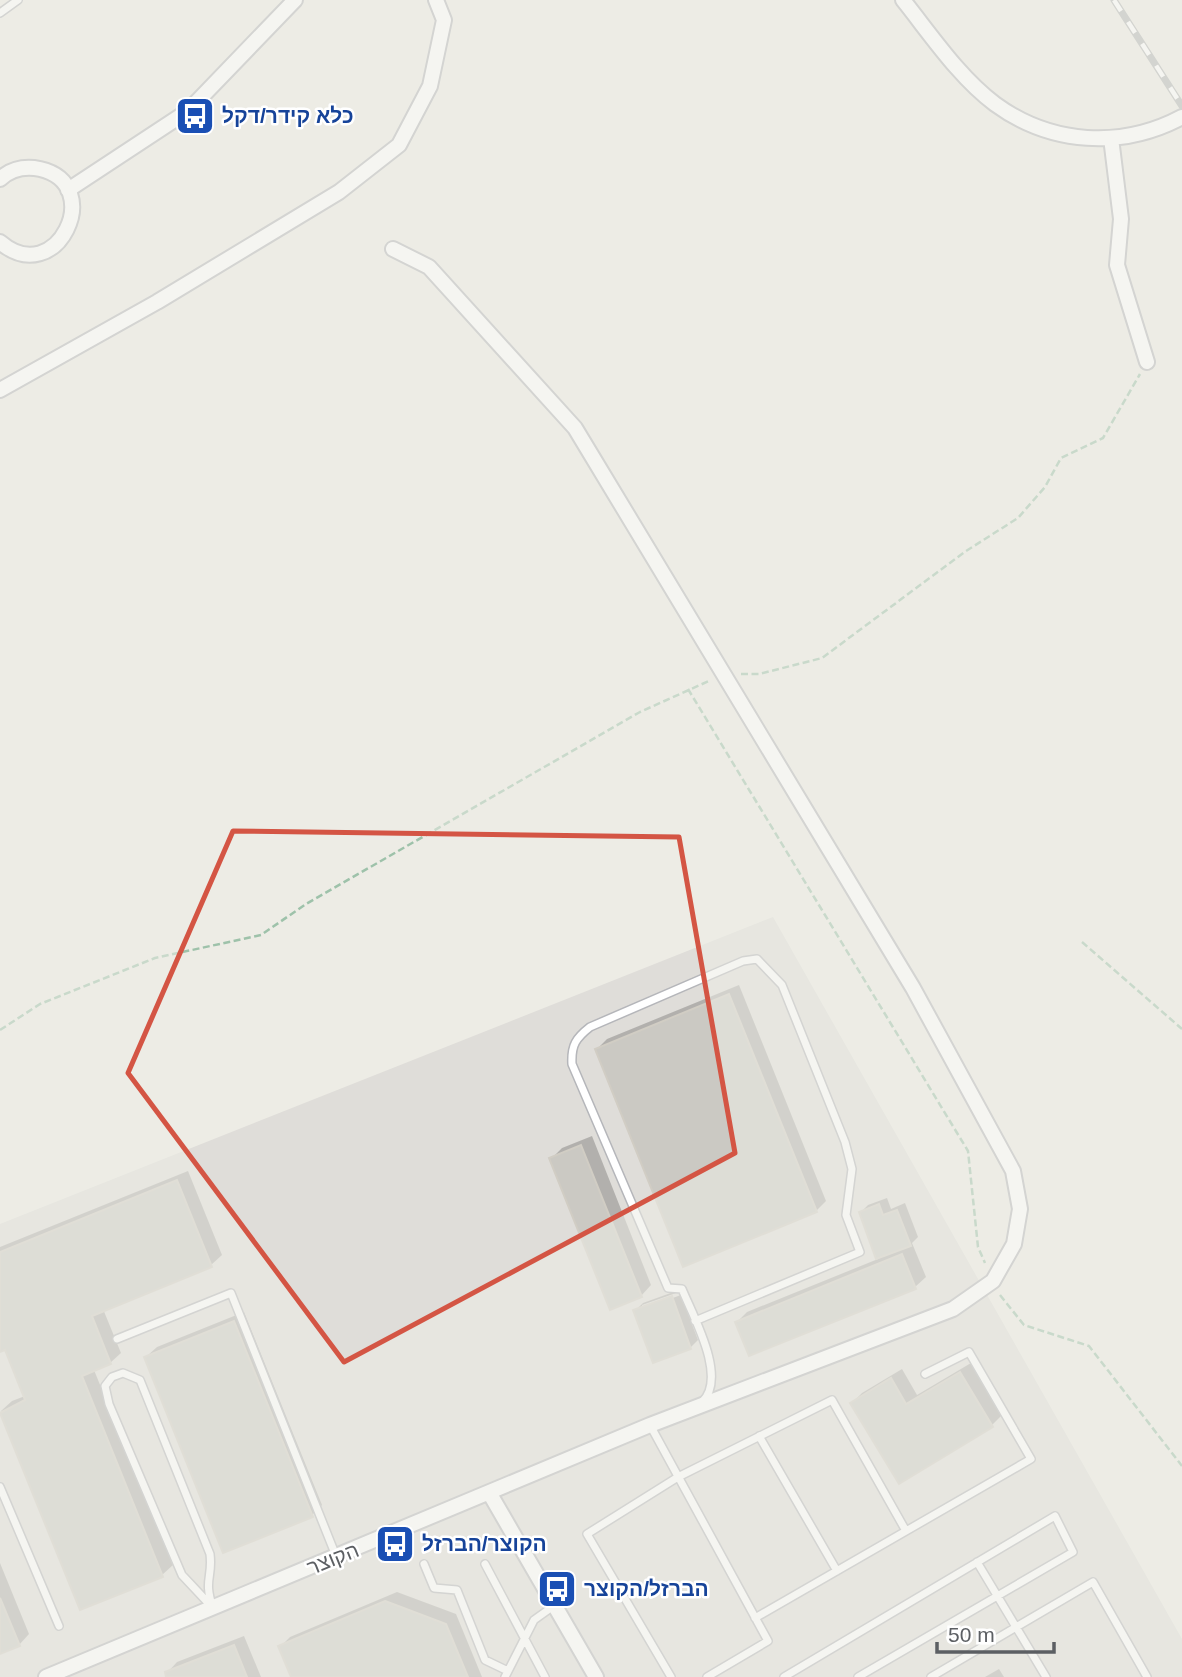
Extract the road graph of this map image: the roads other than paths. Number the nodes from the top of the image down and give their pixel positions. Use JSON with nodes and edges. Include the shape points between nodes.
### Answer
{"nodes":[{"id":1,"x":18,"y":0,"type":"edge"},
{"id":2,"x":295,"y":0,"type":"edge"},
{"id":3,"x":436,"y":0,"type":"edge"},
{"id":4,"x":903,"y":0,"type":"edge"},
{"id":5,"x":0,"y":13,"type":"edge"},
{"id":6,"x":1182,"y":117,"type":"edge"},
{"id":7,"x":1111,"y":138,"type":"junction"},
{"id":8,"x":0,"y":179,"type":"edge"},
{"id":9,"x":68,"y":190,"type":"junction"},
{"id":10,"x":0,"y":242,"type":"edge"},
{"id":11,"x":393,"y":249,"type":"dead end"},
{"id":12,"x":1147,"y":362,"type":"road end"},
{"id":13,"x":0,"y":390,"type":"edge"},
{"id":14,"x":695,"y":1321,"type":"junction"},
{"id":15,"x":117,"y":1339,"type":"dead end"},
{"id":16,"x":925,"y":1374,"type":"dead end"},
{"id":17,"x":697,"y":1407,"type":"junction"},
{"id":18,"x":650,"y":1425,"type":"junction"},
{"id":19,"x":759,"y":1436,"type":"junction"},
{"id":20,"x":678,"y":1477,"type":"junction"},
{"id":21,"x":0,"y":1487,"type":"edge"},
{"id":22,"x":490,"y":1494,"type":"junction"},
{"id":23,"x":906,"y":1531,"type":"junction"},
{"id":24,"x":337,"y":1558,"type":"junction"},
{"id":25,"x":977,"y":1562,"type":"junction"},
{"id":26,"x":485,"y":1563,"type":"dead end"},
{"id":27,"x":424,"y":1564,"type":"dead end"},
{"id":28,"x":837,"y":1571,"type":"junction"},
{"id":29,"x":998,"y":1596,"type":"junction"},
{"id":30,"x":555,"y":1605,"type":"junction"},
{"id":31,"x":213,"y":1608,"type":"junction"},
{"id":32,"x":755,"y":1618,"type":"junction"},
{"id":33,"x":59,"y":1626,"type":"dead end"},
{"id":34,"x":1016,"y":1627,"type":"junction"},
{"id":35,"x":525,"y":1638,"type":"junction"},
{"id":36,"x":507,"y":1674,"type":"edge"},
{"id":37,"x":46,"y":1677,"type":"edge"},
{"id":38,"x":545,"y":1677,"type":"edge"},
{"id":39,"x":596,"y":1677,"type":"edge"},
{"id":40,"x":671,"y":1677,"type":"edge"},
{"id":41,"x":707,"y":1677,"type":"edge"},
{"id":42,"x":784,"y":1677,"type":"edge"},
{"id":43,"x":858,"y":1677,"type":"edge"},
{"id":44,"x":931,"y":1677,"type":"edge"},
{"id":45,"x":1046,"y":1677,"type":"edge"},
{"id":46,"x":1147,"y":1677,"type":"edge"}],
"edges":[{"from":1,"to":5,"type":"lane"},
{"from":2,"to":9,"type":"street","via":[[188,111]]},
{"from":3,"to":13,"type":"street","via":[[444,20],[430,86],[399,145],[339,192]]},
{"from":4,"to":7,"type":"street","via":[[995,104],[1033,126],[1070,138]]},
{"from":6,"to":7,"type":"street","via":[[1158,129]]},
{"from":7,"to":12,"type":"street","via":[[1121,219],[1117,265]]},
{"from":8,"to":9,"type":"street","via":[[16,169],[31,167],[46,170]]},
{"from":9,"to":10,"type":"street","via":[[72,217],[59,242],[34,254],[20,253]]},
{"from":11,"to":17,"type":"street","name":"הקוצר","via":[[429,267],[575,428],[913,988],[1013,1171],[1020,1209],[1014,1244],[993,1281],[953,1309]]},
{"from":14,"to":14,"type":"lane","via":[[860,1252],[846,1215],[852,1169],[845,1142],[782,985],[757,959],[590,1027],[572,1048],[572,1064],[668,1288],[682,1289]]},
{"from":14,"to":17,"type":"lane","via":[[712,1374],[709,1395]]},
{"from":15,"to":24,"type":"lane","via":[[231,1293]]},
{"from":16,"to":23,"type":"lane","via":[[969,1352],[1031,1459]]},
{"from":17,"to":18,"type":"street","name":"הקוצר"},
{"from":18,"to":20,"type":"lane"},
{"from":18,"to":22,"type":"street","name":"הקוצר"},
{"from":19,"to":20,"type":"lane"},
{"from":19,"to":23,"type":"lane","via":[[832,1400]]},
{"from":19,"to":28,"type":"lane"},
{"from":20,"to":32,"type":"lane"},
{"from":20,"to":40,"type":"lane","via":[[587,1534]]},
{"from":21,"to":33,"type":"lane"},
{"from":22,"to":24,"type":"street","name":"הקוצר"},
{"from":22,"to":30,"type":"street"},
{"from":23,"to":28,"type":"lane"},
{"from":24,"to":31,"type":"street","name":"הקוצר"},
{"from":25,"to":29,"type":"lane"},
{"from":25,"to":29,"type":"lane","via":[[1055,1517],[1073,1552]]},
{"from":25,"to":42,"type":"lane"},
{"from":26,"to":35,"type":"lane"},
{"from":27,"to":36,"type":"lane","via":[[434,1588],[457,1590],[485,1660]]},
{"from":28,"to":32,"type":"lane"},
{"from":29,"to":34,"type":"lane"},
{"from":29,"to":43,"type":"lane"},
{"from":30,"to":35,"type":"lane","via":[[534,1620]]},
{"from":30,"to":39,"type":"street"},
{"from":31,"to":31,"type":"lane","via":[[206,1590],[211,1554],[140,1380],[123,1373],[112,1377],[105,1386],[109,1404],[182,1575]]},
{"from":31,"to":37,"type":"street","name":"הקוצר"},
{"from":32,"to":41,"type":"lane","via":[[768,1641]]},
{"from":34,"to":44,"type":"lane"},
{"from":34,"to":45,"type":"lane"},
{"from":34,"to":46,"type":"lane","via":[[1093,1582]]},
{"from":35,"to":36,"type":"lane"},
{"from":35,"to":38,"type":"lane"}]}
